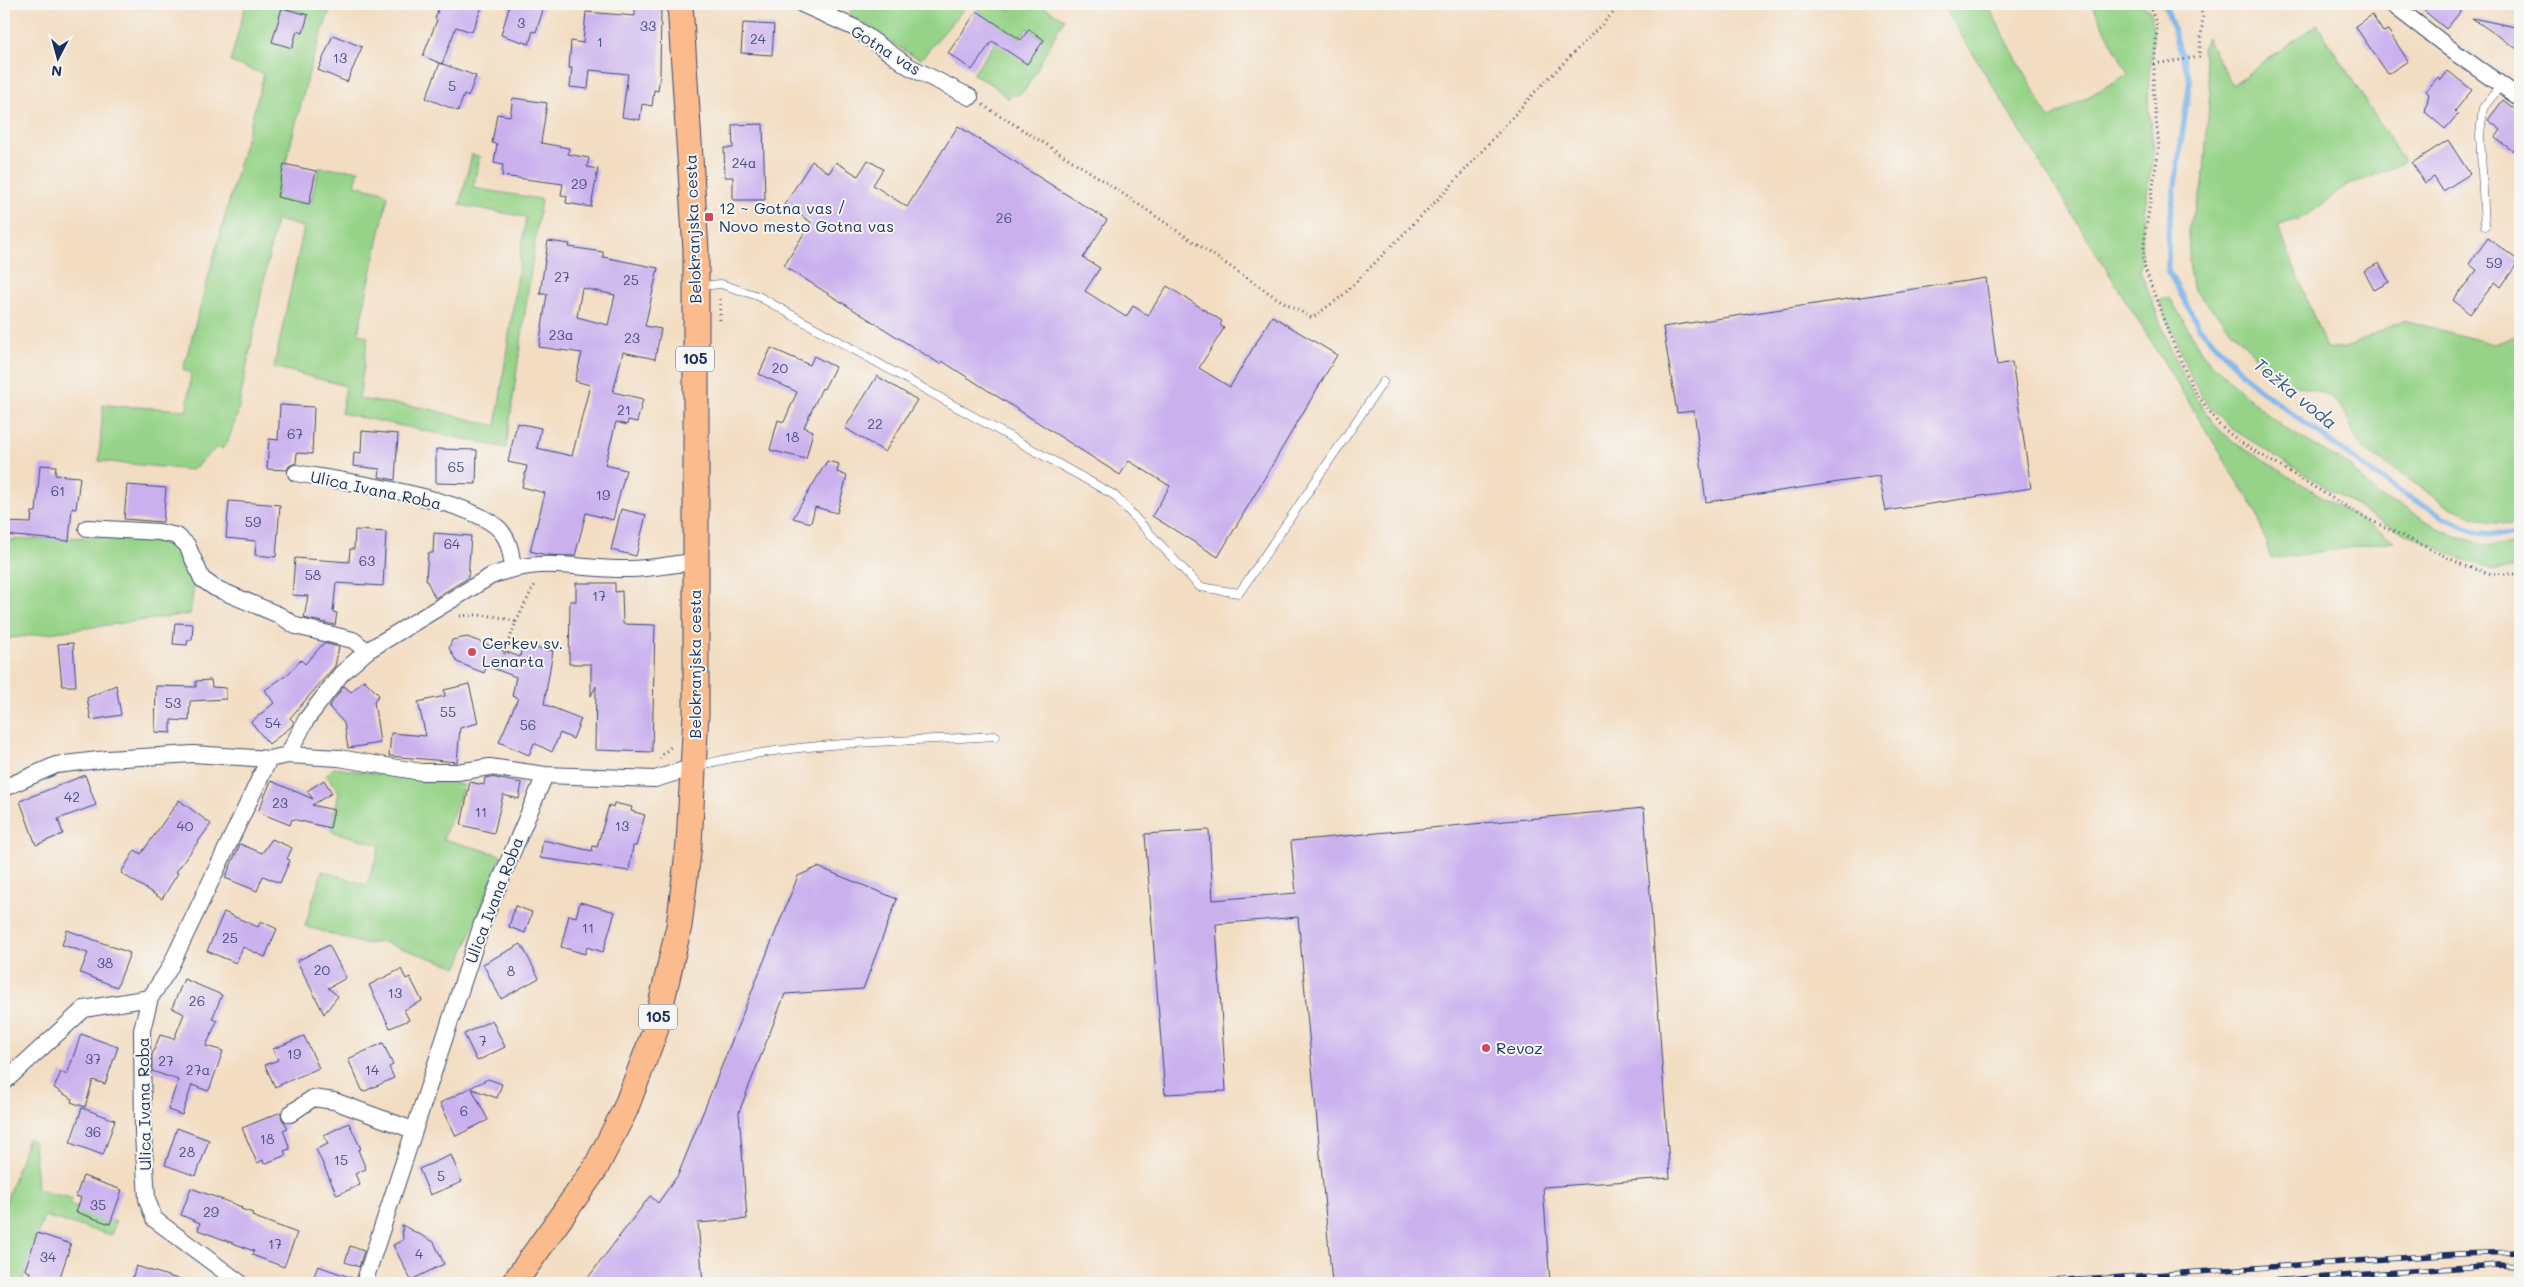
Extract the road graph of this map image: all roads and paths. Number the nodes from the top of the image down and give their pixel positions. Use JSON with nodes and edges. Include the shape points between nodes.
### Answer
{"nodes":[{"id":1,"x":680,"y":4,"type":"edge"},
{"id":2,"x":802,"y":4,"type":"edge"},
{"id":3,"x":1622,"y":4,"type":"edge"},
{"id":4,"x":2143,"y":4,"type":"edge"},
{"id":5,"x":2198,"y":4,"type":"edge"},
{"id":6,"x":2392,"y":4,"type":"edge"},
{"id":7,"x":2154,"y":64,"type":"junction"},
{"id":8,"x":2501,"y":85,"type":"junction"},
{"id":9,"x":970,"y":97,"type":"joint"},
{"id":10,"x":2520,"y":98,"type":"edge"},
{"id":11,"x":2485,"y":226,"type":"dead end"},
{"id":12,"x":696,"y":287,"type":"junction"},
{"id":13,"x":1383,"y":382,"type":"dead end"},
{"id":14,"x":296,"y":473,"type":"dead end"},
{"id":15,"x":87,"y":528,"type":"dead end"},
{"id":16,"x":694,"y":562,"type":"junction"},
{"id":17,"x":545,"y":563,"type":"junction"},
{"id":18,"x":513,"y":567,"type":"junction"},
{"id":19,"x":2520,"y":574,"type":"edge"},
{"id":20,"x":456,"y":617,"type":"dead end"},
{"id":21,"x":516,"y":622,"type":"junction"},
{"id":22,"x":367,"y":651,"type":"junction"},
{"id":23,"x":500,"y":665,"type":"dead end"},
{"id":24,"x":996,"y":736,"type":"dead end"},
{"id":25,"x":679,"y":740,"type":"dead end"},
{"id":26,"x":288,"y":755,"type":"junction"},
{"id":27,"x":269,"y":759,"type":"junction"},
{"id":28,"x":694,"y":767,"type":"junction"},
{"id":29,"x":545,"y":775,"type":"junction"},
{"id":30,"x":655,"y":779,"type":"junction"},
{"id":31,"x":4,"y":788,"type":"edge"},
{"id":32,"x":150,"y":998,"type":"junction"},
{"id":33,"x":4,"y":1082,"type":"edge"},
{"id":34,"x":290,"y":1114,"type":"dead end"},
{"id":35,"x":413,"y":1130,"type":"junction"},
{"id":36,"x":240,"y":1283,"type":"edge"},
{"id":37,"x":364,"y":1283,"type":"edge"},
{"id":38,"x":514,"y":1283,"type":"edge"}],
"edges":[{"from":1,"to":12,"type":"main road","name":"Belokranjska cesta","number":"105","via":[[690,131]]},
{"from":2,"to":9,"type":"street","name":"Gotna vas","via":[[855,28],[908,66]]},
{"from":3,"to":9,"type":"path","via":[[1532,94],[1448,189],[1342,296],[1312,318]]},
{"from":4,"to":7,"type":"path","via":[[2151,10],[2157,25]]},
{"from":5,"to":7,"type":"path","via":[[2203,16],[2199,57]]},
{"from":6,"to":8,"type":"street"},
{"from":7,"to":19,"type":"path","via":[[2158,148],[2146,228],[2145,268],[2168,332],[2194,390],[2220,426],[2240,442],[2360,515],[2465,566],[2492,574]]},
{"from":8,"to":10,"type":"street"},
{"from":8,"to":11,"type":"lane","via":[[2482,108],[2480,135]]},
{"from":12,"to":13,"type":"lane","via":[[720,284],[758,296],[1114,495],[1200,588],[1239,593]]},
{"from":12,"to":16,"type":"main road","name":"Belokranjska cesta","number":"105"},
{"from":14,"to":18,"type":"street","name":"Ulica Ivana Roba","via":[[418,496],[482,516],[501,532],[510,548]]},
{"from":15,"to":22,"type":"street","via":[[177,536],[187,545],[202,578],[215,588],[279,615],[296,626],[353,640]]},
{"from":16,"to":17,"type":"street","via":[[627,569]]},
{"from":16,"to":28,"type":"main road","name":"Belokranjska cesta","number":"105"},
{"from":17,"to":18,"type":"street"},
{"from":17,"to":21,"type":"path"},
{"from":18,"to":22,"type":"street","via":[[491,576]]},
{"from":20,"to":21,"type":"path","via":[[476,614],[501,616]]},
{"from":21,"to":23,"type":"path"},
{"from":22,"to":26,"type":"street","via":[[341,674],[306,720]]},
{"from":24,"to":28,"type":"lane","via":[[734,756]]},
{"from":25,"to":30,"type":"path","via":[[662,755]]},
{"from":26,"to":27,"type":"street"},
{"from":26,"to":29,"type":"street","via":[[339,758],[421,772],[457,772],[490,767]]},
{"from":27,"to":31,"type":"street","via":[[193,754],[107,759],[56,766]]},
{"from":27,"to":32,"type":"street","name":"Ulica Ivana Roba","via":[[169,969]]},
{"from":28,"to":30,"type":"street"},
{"from":28,"to":38,"type":"main road","name":"Belokranjska cesta","number":"105","via":[[679,926],[655,1031],[625,1110],[595,1169]]},
{"from":29,"to":30,"type":"street"},
{"from":29,"to":35,"type":"street","name":"Ulica Ivana Roba","via":[[482,924]]},
{"from":32,"to":33,"type":"street","via":[[84,1009]]},
{"from":32,"to":36,"type":"street","name":"Ulica Ivana Roba","via":[[142,1030],[147,1199],[154,1219]]},
{"from":34,"to":35,"type":"street","via":[[313,1098],[334,1101]]},
{"from":35,"to":37,"type":"street","name":"Ulica Ivana Roba"}]}
